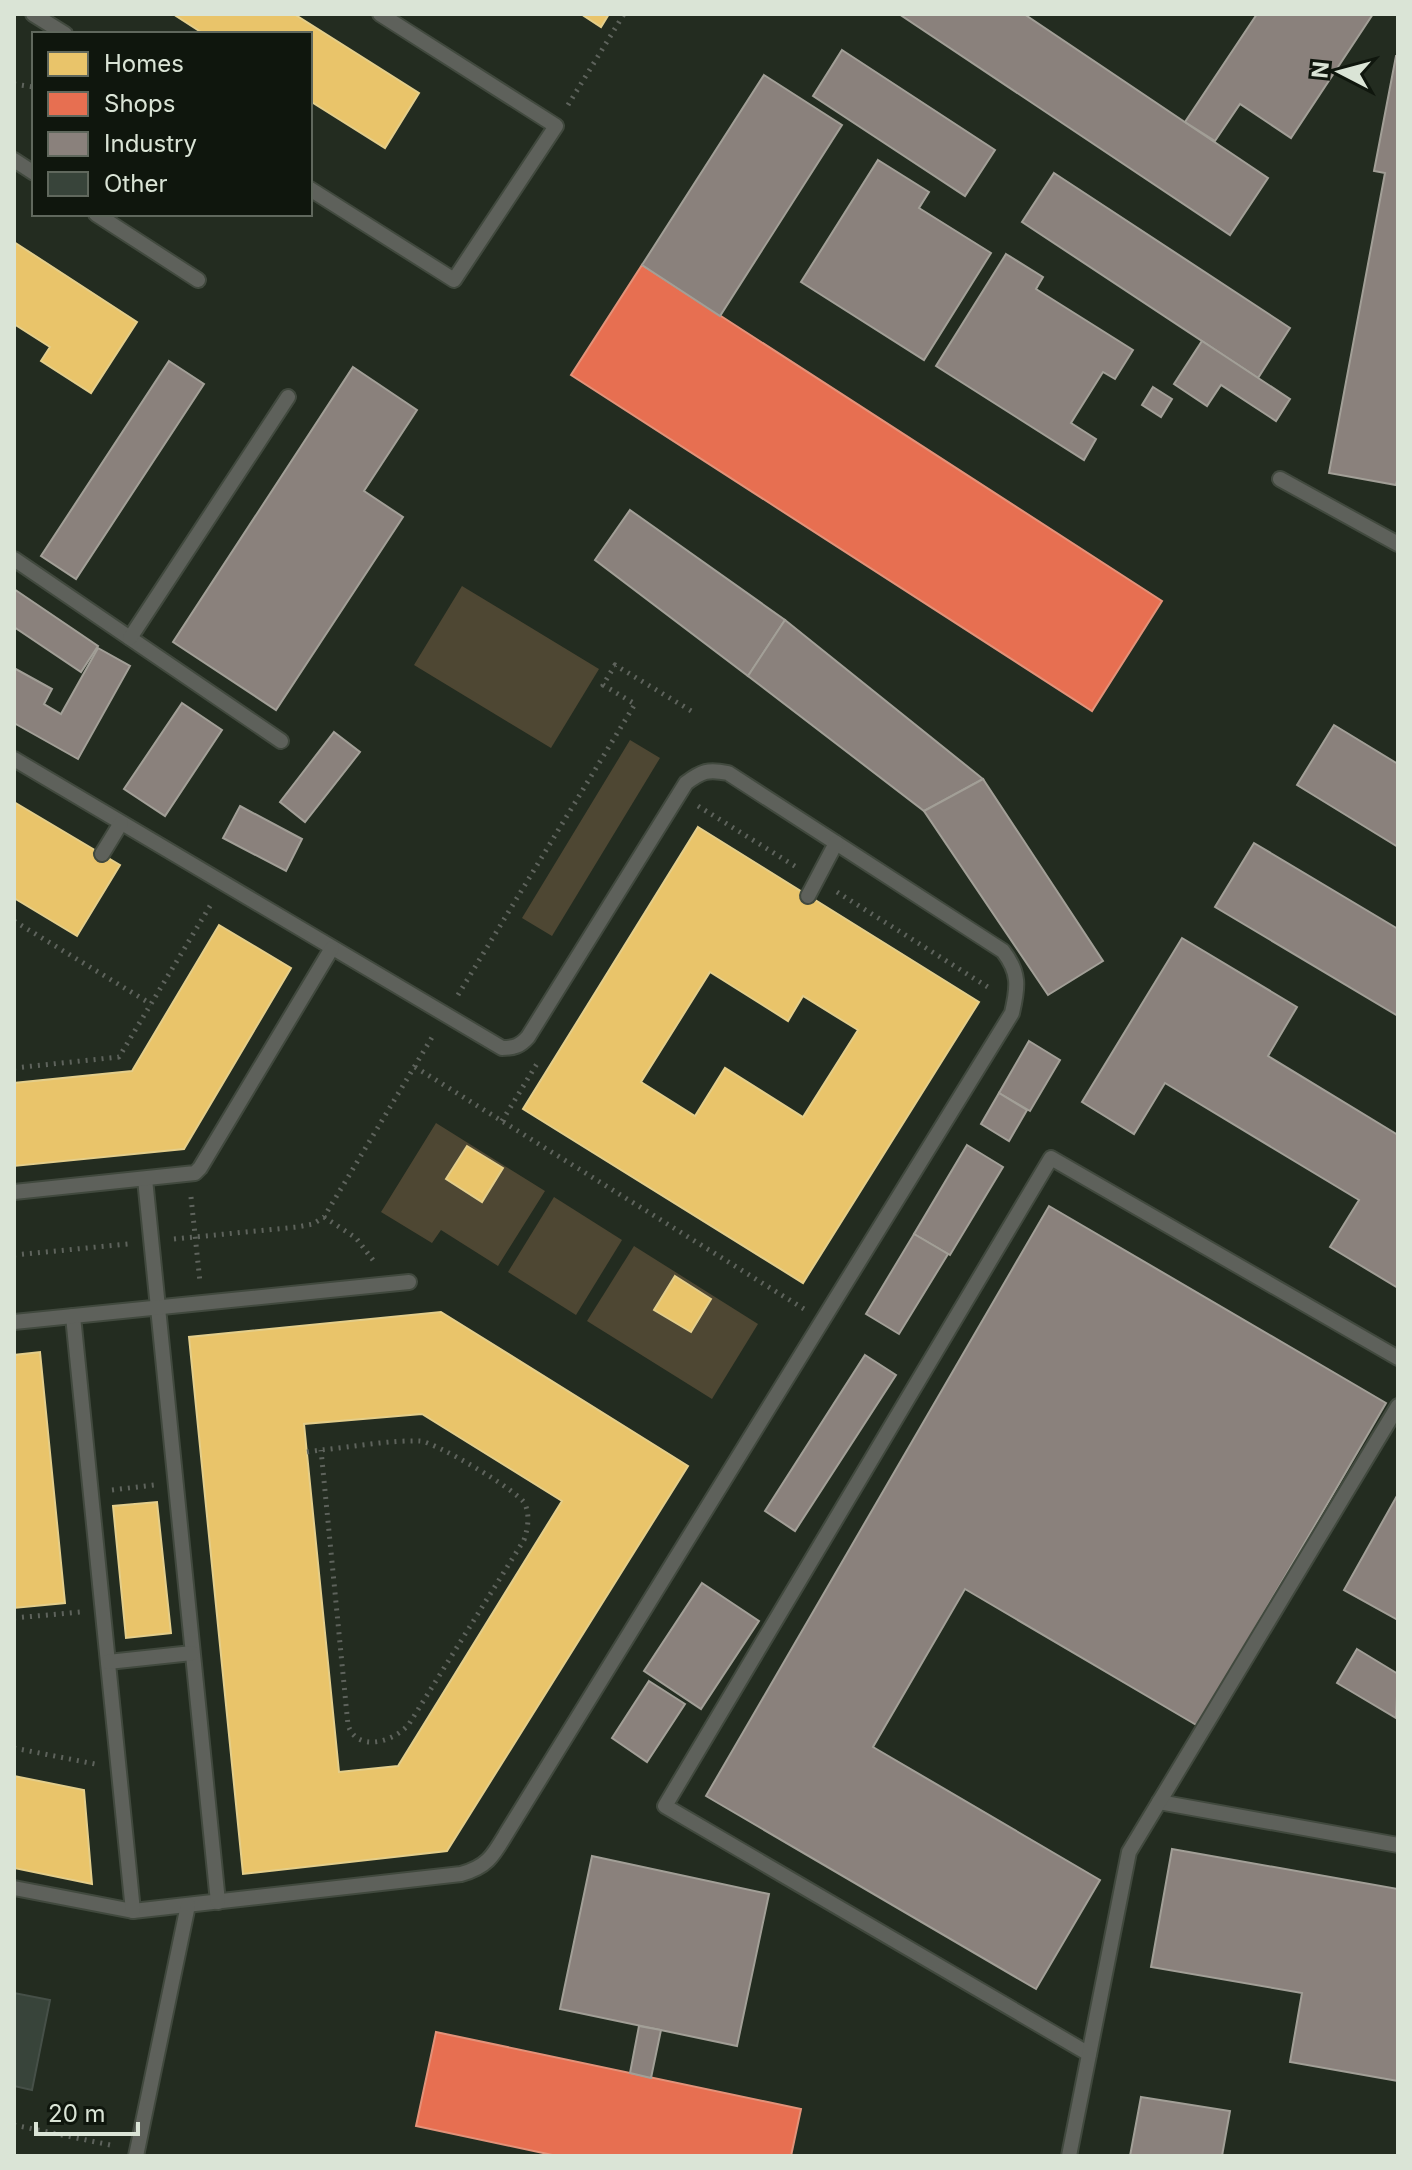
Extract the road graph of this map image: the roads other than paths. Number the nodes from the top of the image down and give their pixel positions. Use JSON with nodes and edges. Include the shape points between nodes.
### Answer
{"nodes":[{"id":1,"x":33,"y":14,"type":"edge"},
{"id":2,"x":380,"y":14,"type":"edge"},
{"id":3,"x":62,"y":32,"type":"edge"},
{"id":4,"x":14,"y":160,"type":"edge"},
{"id":5,"x":32,"y":172,"type":"edge"},
{"id":6,"x":312,"y":190,"type":"edge"},
{"id":7,"x":99,"y":216,"type":"edge"},
{"id":8,"x":198,"y":280,"type":"dead end"},
{"id":9,"x":288,"y":397,"type":"dead end"},
{"id":10,"x":1280,"y":479,"type":"dead end"},
{"id":11,"x":1398,"y":544,"type":"edge"},
{"id":12,"x":14,"y":559,"type":"edge"},
{"id":13,"x":130,"y":638,"type":"junction"},
{"id":14,"x":281,"y":741,"type":"dead end"},
{"id":15,"x":14,"y":759,"type":"edge"},
{"id":16,"x":121,"y":823,"type":"junction"},
{"id":17,"x":836,"y":843,"type":"junction"},
{"id":18,"x":102,"y":854,"type":"dead end"},
{"id":19,"x":808,"y":896,"type":"dead end"},
{"id":20,"x":332,"y":948,"type":"junction"},
{"id":21,"x":145,"y":1179,"type":"junction"},
{"id":22,"x":14,"y":1192,"type":"edge"},
{"id":23,"x":409,"y":1282,"type":"dead end"},
{"id":24,"x":158,"y":1308,"type":"junction"},
{"id":25,"x":73,"y":1316,"type":"junction"},
{"id":26,"x":14,"y":1322,"type":"edge"},
{"id":27,"x":1398,"y":1358,"type":"edge"},
{"id":28,"x":1398,"y":1406,"type":"edge"},
{"id":29,"x":192,"y":1653,"type":"junction"},
{"id":30,"x":108,"y":1662,"type":"junction"},
{"id":31,"x":1159,"y":1802,"type":"junction"},
{"id":32,"x":1398,"y":1845,"type":"edge"},
{"id":33,"x":14,"y":1888,"type":"edge"},
{"id":34,"x":218,"y":1902,"type":"junction"},
{"id":35,"x":188,"y":1905,"type":"junction"},
{"id":36,"x":133,"y":1911,"type":"junction"},
{"id":37,"x":1089,"y":2054,"type":"junction"},
{"id":38,"x":136,"y":2154,"type":"edge"},
{"id":39,"x":1069,"y":2156,"type":"edge"}],
"edges":[{"from":1,"to":3,"type":"lane"},
{"from":2,"to":6,"type":"lane","via":[[556,126],[454,280]]},
{"from":4,"to":5,"type":"lane"},
{"from":7,"to":8,"type":"lane"},
{"from":9,"to":13,"type":"lane"},
{"from":10,"to":11,"type":"lane"},
{"from":12,"to":13,"type":"lane"},
{"from":13,"to":14,"type":"lane"},
{"from":15,"to":16,"type":"lane"},
{"from":16,"to":18,"type":"lane"},
{"from":16,"to":20,"type":"lane"},
{"from":17,"to":19,"type":"lane"},
{"from":17,"to":20,"type":"lane","via":[[728,773],[708,770],[697,775],[686,783],[528,1037],[514,1048],[502,1048]]},
{"from":17,"to":34,"type":"lane","via":[[1003,951],[1016,976],[1012,1013],[492,1856],[461,1874]]},
{"from":20,"to":21,"type":"lane","via":[[200,1168],[189,1175]]},
{"from":21,"to":22,"type":"lane"},
{"from":21,"to":24,"type":"lane"},
{"from":23,"to":24,"type":"lane"},
{"from":24,"to":25,"type":"lane"},
{"from":24,"to":29,"type":"lane"},
{"from":25,"to":26,"type":"lane"},
{"from":25,"to":30,"type":"lane"},
{"from":27,"to":37,"type":"lane","via":[[1051,1158],[665,1806]]},
{"from":28,"to":31,"type":"lane"},
{"from":29,"to":30,"type":"lane"},
{"from":29,"to":34,"type":"lane"},
{"from":30,"to":36,"type":"lane"},
{"from":31,"to":32,"type":"lane"},
{"from":31,"to":37,"type":"lane","via":[[1129,1852]]},
{"from":33,"to":36,"type":"lane"},
{"from":34,"to":35,"type":"lane"},
{"from":35,"to":36,"type":"lane"},
{"from":35,"to":38,"type":"lane"},
{"from":37,"to":39,"type":"lane"}]}
